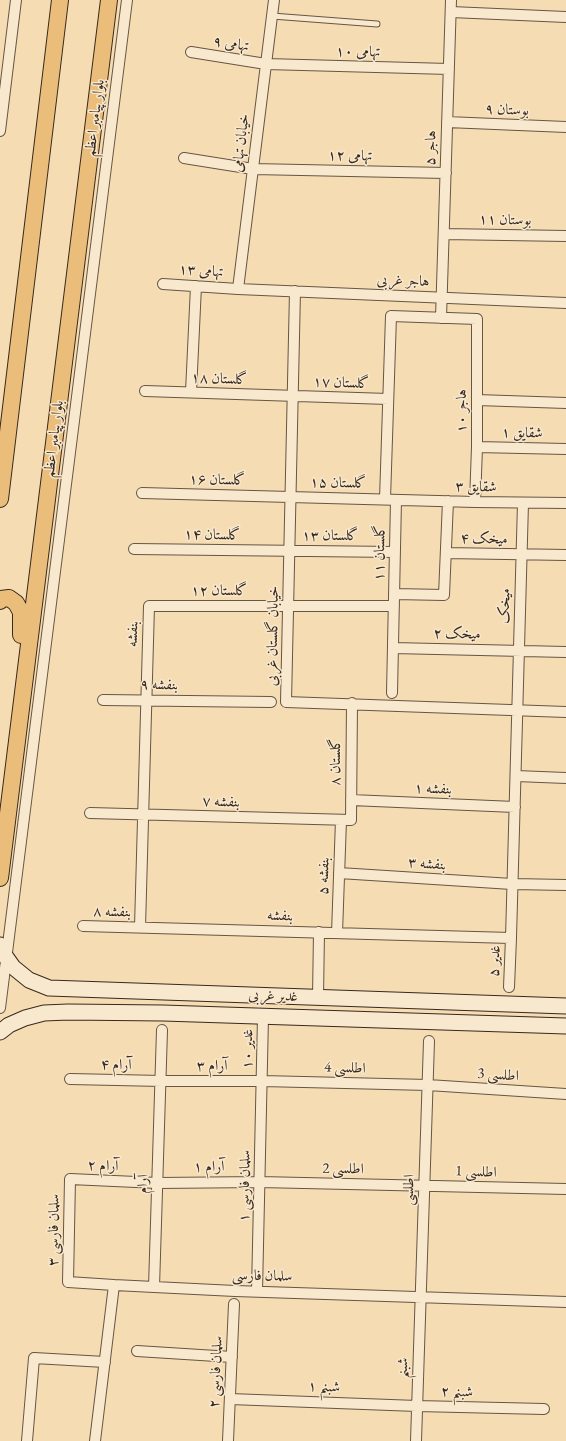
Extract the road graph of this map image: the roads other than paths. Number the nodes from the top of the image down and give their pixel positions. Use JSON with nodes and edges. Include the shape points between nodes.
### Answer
{"nodes":[{"id":1,"x":16,"y":0,"type":"edge"},
{"id":2,"x":60,"y":0,"type":"edge"},
{"id":3,"x":110,"y":0,"type":"edge"},
{"id":4,"x":127,"y":0,"type":"edge"},
{"id":5,"x":274,"y":0,"type":"edge"},
{"id":6,"x":451,"y":0,"type":"edge"},
{"id":7,"x":451,"y":12,"type":"junction"},
{"id":8,"x":272,"y":16,"type":"junction"},
{"id":9,"x":566,"y":17,"type":"edge"},
{"id":10,"x":377,"y":24,"type":"dead end"},
{"id":11,"x":191,"y":52,"type":"dead end"},
{"id":12,"x":266,"y":64,"type":"junction"},
{"id":13,"x":449,"y":69,"type":"junction"},
{"id":14,"x":447,"y":122,"type":"junction"},
{"id":15,"x":566,"y":127,"type":"edge"},
{"id":16,"x":0,"y":131,"type":"edge"},
{"id":17,"x":184,"y":158,"type":"dead end"},
{"id":18,"x":253,"y":169,"type":"junction"},
{"id":19,"x":446,"y":173,"type":"junction"},
{"id":20,"x":444,"y":234,"type":"junction"},
{"id":21,"x":566,"y":236,"type":"edge"},
{"id":22,"x":162,"y":284,"type":"dead end"},
{"id":23,"x":196,"y":286,"type":"junction"},
{"id":24,"x":238,"y":289,"type":"junction"},
{"id":25,"x":295,"y":291,"type":"junction"},
{"id":26,"x":442,"y":297,"type":"junction"},
{"id":27,"x":566,"y":303,"type":"edge"},
{"id":28,"x":441,"y":318,"type":"junction"},
{"id":29,"x":145,"y":391,"type":"dead end"},
{"id":30,"x":191,"y":392,"type":"junction"},
{"id":31,"x":293,"y":396,"type":"junction"},
{"id":32,"x":388,"y":399,"type":"junction"},
{"id":33,"x":477,"y":400,"type":"junction"},
{"id":34,"x":566,"y":403,"type":"edge"},
{"id":35,"x":477,"y":448,"type":"junction"},
{"id":36,"x":566,"y":449,"type":"edge"},
{"id":37,"x":142,"y":493,"type":"dead end"},
{"id":38,"x":291,"y":496,"type":"junction"},
{"id":39,"x":0,"y":499,"type":"edge"},
{"id":40,"x":385,"y":499,"type":"junction"},
{"id":41,"x":396,"y":500,"type":"junction"},
{"id":42,"x":448,"y":501,"type":"junction"},
{"id":43,"x":475,"y":502,"type":"junction"},
{"id":44,"x":523,"y":503,"type":"junction"},
{"id":45,"x":566,"y":503,"type":"edge"},
{"id":46,"x":134,"y":549,"type":"dead end"},
{"id":47,"x":289,"y":551,"type":"junction"},
{"id":48,"x":395,"y":552,"type":"junction"},
{"id":49,"x":446,"y":553,"type":"junction"},
{"id":50,"x":522,"y":555,"type":"junction"},
{"id":51,"x":566,"y":556,"type":"edge"},
{"id":52,"x":394,"y":594,"type":"junction"},
{"id":53,"x":0,"y":601,"type":"edge"},
{"id":54,"x":149,"y":606,"type":"joint"},
{"id":55,"x":288,"y":606,"type":"junction"},
{"id":56,"x":394,"y":606,"type":"junction"},
{"id":57,"x":393,"y":648,"type":"junction"},
{"id":58,"x":519,"y":650,"type":"junction"},
{"id":59,"x":566,"y":652,"type":"edge"},
{"id":60,"x":392,"y":692,"type":"dead end"},
{"id":61,"x":103,"y":700,"type":"dead end"},
{"id":62,"x":146,"y":700,"type":"junction"},
{"id":63,"x":271,"y":702,"type":"dead end"},
{"id":64,"x":352,"y":703,"type":"junction"},
{"id":65,"x":517,"y":710,"type":"junction"},
{"id":66,"x":566,"y":712,"type":"edge"},
{"id":67,"x":19,"y":723,"type":"junction"},
{"id":68,"x":516,"y":776,"type":"junction"},
{"id":69,"x":566,"y":778,"type":"edge"},
{"id":70,"x":351,"y":800,"type":"junction"},
{"id":71,"x":515,"y":807,"type":"junction"},
{"id":72,"x":90,"y":813,"type":"dead end"},
{"id":73,"x":144,"y":814,"type":"junction"},
{"id":74,"x":346,"y":820,"type":"junction"},
{"id":75,"x":340,"y":873,"type":"junction"},
{"id":76,"x":0,"y":878,"type":"edge"},
{"id":77,"x":512,"y":884,"type":"junction"},
{"id":78,"x":566,"y":885,"type":"edge"},
{"id":79,"x":83,"y":926,"type":"dead end"},
{"id":80,"x":140,"y":927,"type":"junction"},
{"id":81,"x":319,"y":932,"type":"junction"},
{"id":82,"x":337,"y":933,"type":"junction"},
{"id":83,"x":511,"y":938,"type":"junction"},
{"id":84,"x":3,"y":951,"type":"edge"},
{"id":85,"x":509,"y":986,"type":"dead end"},
{"id":86,"x":67,"y":989,"type":"junction"},
{"id":87,"x":318,"y":997,"type":"junction"},
{"id":88,"x":566,"y":1006,"type":"edge"},
{"id":89,"x":0,"y":1008,"type":"edge"},
{"id":90,"x":68,"y":1012,"type":"junction"},
{"id":91,"x":263,"y":1017,"type":"junction"},
{"id":92,"x":566,"y":1026,"type":"edge"},
{"id":93,"x":162,"y":1030,"type":"dead end"},
{"id":94,"x":0,"y":1032,"type":"edge"},
{"id":95,"x":429,"y":1040,"type":"dead end"},
{"id":96,"x":70,"y":1079,"type":"dead end"},
{"id":97,"x":162,"y":1081,"type":"junction"},
{"id":98,"x":262,"y":1081,"type":"junction"},
{"id":99,"x":428,"y":1085,"type":"junction"},
{"id":100,"x":566,"y":1094,"type":"edge"},
{"id":101,"x":70,"y":1180,"type":"joint"},
{"id":102,"x":260,"y":1182,"type":"junction"},
{"id":103,"x":158,"y":1183,"type":"junction"},
{"id":104,"x":424,"y":1185,"type":"junction"},
{"id":105,"x":566,"y":1189,"type":"edge"},
{"id":106,"x":114,"y":1285,"type":"junction"},
{"id":107,"x":154,"y":1287,"type":"junction"},
{"id":108,"x":257,"y":1291,"type":"junction"},
{"id":109,"x":421,"y":1296,"type":"junction"},
{"id":110,"x":566,"y":1302,"type":"edge"},
{"id":111,"x":234,"y":1304,"type":"dead end"},
{"id":112,"x":137,"y":1351,"type":"dead end"},
{"id":113,"x":232,"y":1357,"type":"junction"},
{"id":114,"x":105,"y":1362,"type":"junction"},
{"id":115,"x":230,"y":1399,"type":"junction"},
{"id":116,"x":417,"y":1406,"type":"junction"},
{"id":117,"x":544,"y":1408,"type":"dead end"},
{"id":118,"x":27,"y":1441,"type":"edge"},
{"id":119,"x":95,"y":1441,"type":"edge"},
{"id":120,"x":228,"y":1441,"type":"edge"},
{"id":121,"x":416,"y":1441,"type":"edge"}],
"edges":[{"from":1,"to":16,"type":"street"},
{"from":2,"to":39,"type":"main road"},
{"from":3,"to":67,"type":"main road","name":"بلوار پیامبر اعظم"},
{"from":4,"to":84,"type":"street"},
{"from":5,"to":8,"type":"street","name":"خیابان تهامی"},
{"from":6,"to":7,"type":"street","name":"هاجر ۵"},
{"from":7,"to":9,"type":"street"},
{"from":7,"to":13,"type":"street","name":"هاجر ۵"},
{"from":8,"to":10,"type":"lane"},
{"from":8,"to":12,"type":"street","name":"خیابان تهامی"},
{"from":11,"to":12,"type":"street","name":"تهامی ۹"},
{"from":12,"to":13,"type":"street","name":"تهامی ۱۰"},
{"from":12,"to":18,"type":"street","name":"خیابان تهامی"},
{"from":13,"to":14,"type":"street","name":"هاجر ۵"},
{"from":14,"to":15,"type":"street","name":"بوستان ۹"},
{"from":14,"to":19,"type":"street","name":"هاجر ۵"},
{"from":17,"to":18,"type":"street","name":"تهامی ۱۲"},
{"from":18,"to":19,"type":"street","name":"تهامی ۱۲"},
{"from":18,"to":24,"type":"street","name":"خیابان تهامی"},
{"from":19,"to":20,"type":"street","name":"هاجر ۵"},
{"from":20,"to":21,"type":"street","name":"بوستان ۱۱"},
{"from":20,"to":26,"type":"street","name":"هاجر ۵"},
{"from":22,"to":23,"type":"street","name":"تهامی ۱۳"},
{"from":23,"to":24,"type":"street","name":"تهامی ۱۳"},
{"from":23,"to":30,"type":"street"},
{"from":24,"to":25,"type":"street","name":"هاجر غربی"},
{"from":25,"to":26,"type":"street","name":"هاجر غربی"},
{"from":25,"to":31,"type":"street","name":"خیابان گلستان غربی"},
{"from":26,"to":27,"type":"street","name":"هاجر غربی"},
{"from":26,"to":28,"type":"street","name":"هاجر ۵"},
{"from":28,"to":32,"type":"street","via":[[392,316]]},
{"from":28,"to":33,"type":"street","name":"هاجر ۱۰","via":[[477,319]]},
{"from":29,"to":30,"type":"street","name":"گلستان ۱۸"},
{"from":30,"to":31,"type":"street","name":"گلستان ۱۸"},
{"from":31,"to":32,"type":"street","name":"گلستان ۱۷"},
{"from":31,"to":38,"type":"street","name":"خیابان گلستان غربی"},
{"from":32,"to":40,"type":"street"},
{"from":33,"to":34,"type":"street"},
{"from":33,"to":35,"type":"street","name":"هاجر ۱۰"},
{"from":35,"to":36,"type":"street","name":"شقایق ۱"},
{"from":35,"to":43,"type":"street","name":"هاجر ۱۰"},
{"from":37,"to":38,"type":"street","name":"گلستان ۱۶"},
{"from":38,"to":40,"type":"street","name":"گلستان ۱۵"},
{"from":38,"to":47,"type":"street","name":"خیابان گلستان غربی"},
{"from":40,"to":41,"type":"street","name":"شقایق ۳"},
{"from":41,"to":42,"type":"street","name":"شقایق ۳"},
{"from":41,"to":48,"type":"street","name":"گلستان ۱۱"},
{"from":42,"to":43,"type":"street","name":"شقایق ۳"},
{"from":42,"to":49,"type":"street"},
{"from":43,"to":44,"type":"street","name":"شقایق ۳"},
{"from":44,"to":45,"type":"street","name":"شقایق ۳"},
{"from":44,"to":50,"type":"street","name":"میخک"},
{"from":46,"to":47,"type":"street","name":"گلستان ۱۴"},
{"from":47,"to":48,"type":"street","name":"گلستان ۱۳"},
{"from":47,"to":55,"type":"street","name":"خیابان گلستان غربی"},
{"from":48,"to":52,"type":"street","name":"گلستان ۱۱"},
{"from":49,"to":50,"type":"street","name":"میخک ۴"},
{"from":49,"to":52,"type":"street","via":[[444,595]]},
{"from":50,"to":51,"type":"street","name":"میخک ۴"},
{"from":50,"to":58,"type":"street","name":"میخک"},
{"from":52,"to":56,"type":"street","name":"گلستان ۱۱"},
{"from":53,"to":67,"type":"main road","via":[[9,598],[16,603],[21,612]]},
{"from":54,"to":55,"type":"street","name":"گلستان ۱۲"},
{"from":54,"to":62,"type":"street","name":"بنفشه"},
{"from":55,"to":56,"type":"street"},
{"from":55,"to":64,"type":"street","name":"خیابان گلستان غربی","via":[[286,702]]},
{"from":56,"to":57,"type":"street","name":"گلستان ۱۱"},
{"from":57,"to":58,"type":"street","name":"میخک ۲"},
{"from":57,"to":60,"type":"street","name":"گلستان ۱۱"},
{"from":58,"to":59,"type":"street","name":"میخک ۲"},
{"from":58,"to":65,"type":"street","name":"میخک"},
{"from":61,"to":62,"type":"street","name":"بنفشه ۹"},
{"from":62,"to":63,"type":"street","name":"بنفشه ۹"},
{"from":62,"to":73,"type":"street","name":"بنفشه"},
{"from":64,"to":65,"type":"street","name":"خیابان گلستان غربی"},
{"from":64,"to":70,"type":"street","name":"گلستان ۸"},
{"from":65,"to":66,"type":"street","name":"خیابان گلستان غربی"},
{"from":65,"to":68,"type":"street"},
{"from":67,"to":76,"type":"main road","name":"بلوار پیامبر اعظم"},
{"from":68,"to":69,"type":"street"},
{"from":68,"to":71,"type":"street"},
{"from":70,"to":71,"type":"street","name":"بنفشه ۱"},
{"from":70,"to":74,"type":"street","name":"گلستان ۸"},
{"from":71,"to":77,"type":"street"},
{"from":72,"to":73,"type":"street","name":"بنفشه ۷"},
{"from":73,"to":74,"type":"street","name":"بنفشه ۷"},
{"from":73,"to":80,"type":"street","name":"بنفشه"},
{"from":74,"to":75,"type":"street","name":"بنفشه ۵"},
{"from":75,"to":77,"type":"street","name":"بنفشه ۳"},
{"from":75,"to":82,"type":"street","name":"بنفشه ۵"},
{"from":77,"to":78,"type":"street","name":"بنفشه ۳"},
{"from":77,"to":83,"type":"street"},
{"from":79,"to":80,"type":"street","name":"بنفشه ۸"},
{"from":80,"to":81,"type":"street","name":"بنفشه"},
{"from":81,"to":82,"type":"street","name":"بنفشه"},
{"from":81,"to":87,"type":"street"},
{"from":82,"to":83,"type":"street","name":"بنفشه"},
{"from":83,"to":85,"type":"street","name":"غدیر ۵"},
{"from":84,"to":86,"type":"main road","name":"غدیر غربی","via":[[13,967],[29,980],[49,988]]},
{"from":84,"to":89,"type":"street"},
{"from":86,"to":87,"type":"main road","name":"غدیر غربی"},
{"from":86,"to":90,"type":"main road","via":[[60,993],[58,1000],[61,1008]]},
{"from":87,"to":88,"type":"main road","name":"غدیر غربی"},
{"from":90,"to":91,"type":"main road","name":"غدیر غربی"},
{"from":90,"to":94,"type":"main road","name":"غدیر غربی","via":[[44,1013],[25,1018],[8,1025]]},
{"from":91,"to":92,"type":"main road","name":"غدیر غربی"},
{"from":91,"to":98,"type":"street","name":"غدیر ۱۰"},
{"from":93,"to":97,"type":"street","name":"آرام"},
{"from":95,"to":99,"type":"street","name":"اطلسی"},
{"from":96,"to":97,"type":"street","name":"آرام ۴"},
{"from":97,"to":98,"type":"street","name":"آرام ۳"},
{"from":97,"to":103,"type":"street","name":"آرام"},
{"from":98,"to":99,"type":"street","name":"اطلسی 4"},
{"from":98,"to":102,"type":"street","name":"سلمان فارسی ۱"},
{"from":99,"to":100,"type":"street","name":"اطلسی 3"},
{"from":99,"to":104,"type":"street","name":"اطلسی"},
{"from":101,"to":103,"type":"street","name":"آرام ۲"},
{"from":101,"to":106,"type":"street","name":"سلمان فارسی ۳","via":[[68,1282]]},
{"from":102,"to":103,"type":"street","name":"آرام ۱"},
{"from":102,"to":104,"type":"street","name":"اطلسی 2"},
{"from":102,"to":108,"type":"street","name":"سلمان فارسی ۱"},
{"from":103,"to":107,"type":"street","name":"آرام"},
{"from":104,"to":105,"type":"street","name":"اطلسی 1"},
{"from":104,"to":109,"type":"street","name":"اطلسی"},
{"from":106,"to":107,"type":"street","name":"سلمان فارسی"},
{"from":106,"to":114,"type":"street"},
{"from":107,"to":108,"type":"street","name":"سلمان فارسی"},
{"from":108,"to":109,"type":"street","name":"سلمان فارسی"},
{"from":109,"to":110,"type":"street","name":"سلمان فارسی"},
{"from":109,"to":116,"type":"street","name":"شبنم"},
{"from":111,"to":113,"type":"street","name":"سلمان فارسی ۲"},
{"from":112,"to":113,"type":"street"},
{"from":113,"to":115,"type":"street","name":"سلمان فارسی ۲"},
{"from":114,"to":118,"type":"street","via":[[34,1358]]},
{"from":114,"to":119,"type":"street"},
{"from":115,"to":116,"type":"street","name":"شبنم ۱"},
{"from":115,"to":120,"type":"street","name":"سلمان فارسی ۲"},
{"from":116,"to":117,"type":"street","name":"شبنم ۲"},
{"from":116,"to":121,"type":"street","name":"شبنم"}]}
